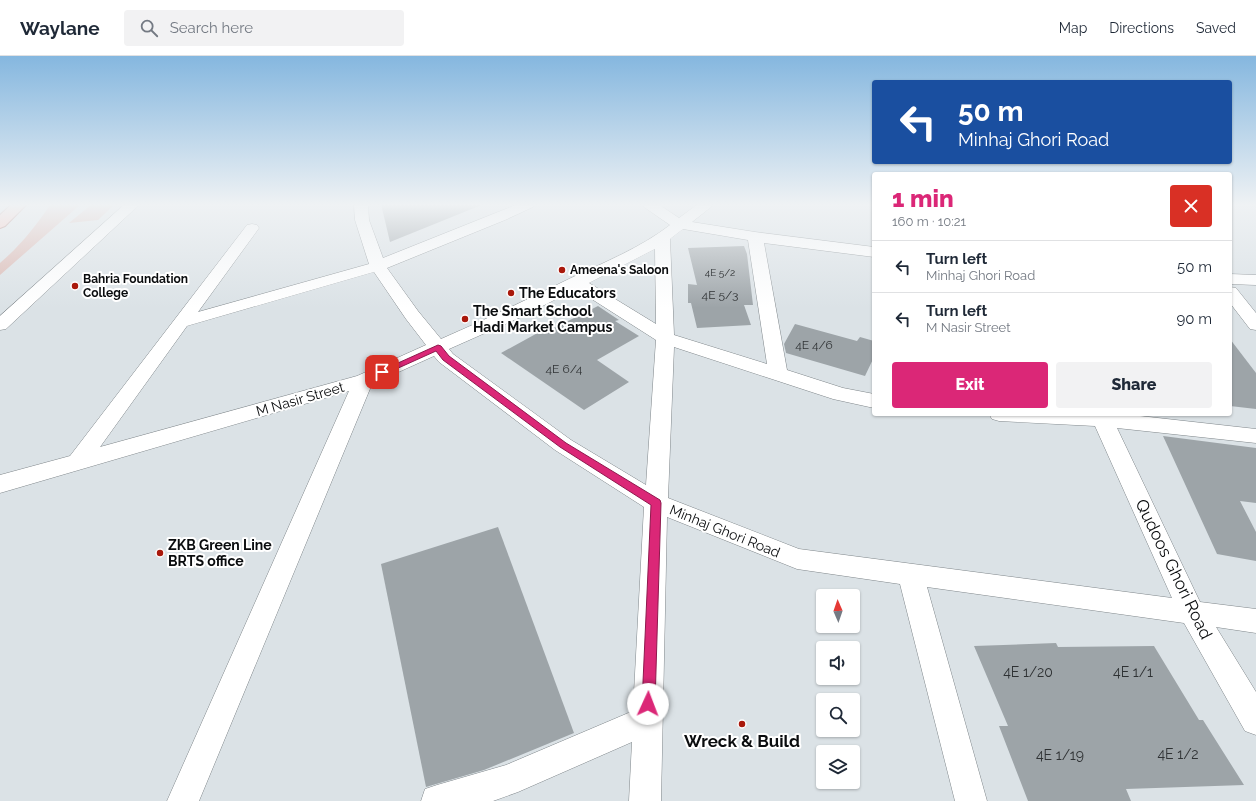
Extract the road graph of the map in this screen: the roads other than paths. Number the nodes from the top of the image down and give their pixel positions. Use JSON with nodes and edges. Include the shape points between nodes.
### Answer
{"nodes":[{"id":1,"x":95,"y":239,"type":"edge"},
{"id":2,"x":244,"y":239,"type":"edge"},
{"id":3,"x":369,"y":239,"type":"edge"},
{"id":4,"x":446,"y":239,"type":"edge"},
{"id":5,"x":658,"y":239,"type":"edge"},
{"id":6,"x":670,"y":239,"type":"edge"},
{"id":7,"x":754,"y":239,"type":"edge"},
{"id":8,"x":768,"y":239,"type":"edge"},
{"id":9,"x":872,"y":252,"type":"edge"},
{"id":10,"x":378,"y":266,"type":"junction"},
{"id":11,"x":1232,"y":279,"type":"edge"},
{"id":12,"x":1256,"y":280,"type":"edge"},
{"id":13,"x":576,"y":282,"type":"junction"},
{"id":14,"x":1232,"y":295,"type":"edge"},
{"id":15,"x":180,"y":322,"type":"junction"},
{"id":16,"x":0,"y":325,"type":"edge"},
{"id":17,"x":1256,"y":325,"type":"edge"},
{"id":18,"x":664,"y":338,"type":"junction"},
{"id":19,"x":438,"y":347,"type":"junction"},
{"id":20,"x":778,"y":375,"type":"junction"},
{"id":21,"x":364,"y":380,"type":"junction"},
{"id":22,"x":872,"y":401,"type":"edge"},
{"id":23,"x":1102,"y":416,"type":"edge"},
{"id":24,"x":1256,"y":436,"type":"edge"},
{"id":25,"x":77,"y":463,"type":"junction"},
{"id":26,"x":0,"y":484,"type":"edge"},
{"id":27,"x":656,"y":503,"type":"junction"},
{"id":28,"x":910,"y":574,"type":"junction"},
{"id":29,"x":1192,"y":612,"type":"junction"},
{"id":30,"x":1256,"y":621,"type":"edge"},
{"id":31,"x":648,"y":720,"type":"junction"},
{"id":32,"x":1256,"y":720,"type":"edge"},
{"id":33,"x":183,"y":801,"type":"edge"},
{"id":34,"x":437,"y":801,"type":"edge"},
{"id":35,"x":645,"y":801,"type":"edge"},
{"id":36,"x":971,"y":801,"type":"edge"}],
"edges":[{"from":1,"to":16,"type":"street"},
{"from":2,"to":15,"type":"street"},
{"from":3,"to":10,"type":"street","name":"Minhaj Ghori Road"},
{"from":4,"to":10,"type":"street"},
{"from":5,"to":13,"type":"street","name":"M Nasir Street","via":[[632,255]]},
{"from":6,"to":18,"type":"street"},
{"from":7,"to":20,"type":"street"},
{"from":8,"to":9,"type":"street"},
{"from":10,"to":15,"type":"street"},
{"from":10,"to":19,"type":"street","name":"Minhaj Ghori Road"},
{"from":11,"to":12,"type":"street"},
{"from":13,"to":18,"type":"street"},
{"from":13,"to":19,"type":"street","name":"M Nasir Street","via":[[515,313]]},
{"from":14,"to":17,"type":"street"},
{"from":15,"to":25,"type":"street"},
{"from":18,"to":20,"type":"street"},
{"from":18,"to":27,"type":"street"},
{"from":19,"to":21,"type":"street","name":"M Nasir Street"},
{"from":19,"to":27,"type":"street","name":"Minhaj Ghori Road","via":[[446,358],[563,445]]},
{"from":20,"to":22,"type":"street","via":[[840,394]]},
{"from":21,"to":25,"type":"street","name":"M Nasir Street"},
{"from":21,"to":33,"type":"street"},
{"from":23,"to":24,"type":"street"},
{"from":23,"to":29,"type":"street","name":"Qudoos Ghori Road"},
{"from":25,"to":26,"type":"street","name":"M Nasir Street"},
{"from":27,"to":28,"type":"street","name":"Minhaj Ghori Road","via":[[797,559]]},
{"from":27,"to":31,"type":"street"},
{"from":28,"to":29,"type":"street","name":"Minhaj Ghori Road"},
{"from":28,"to":36,"type":"street"},
{"from":29,"to":30,"type":"street","name":"Minhaj Ghori Road"},
{"from":29,"to":32,"type":"street","name":"Qudoos Ghori Road"},
{"from":31,"to":34,"type":"street","via":[[507,781]]},
{"from":31,"to":35,"type":"street"}]}
